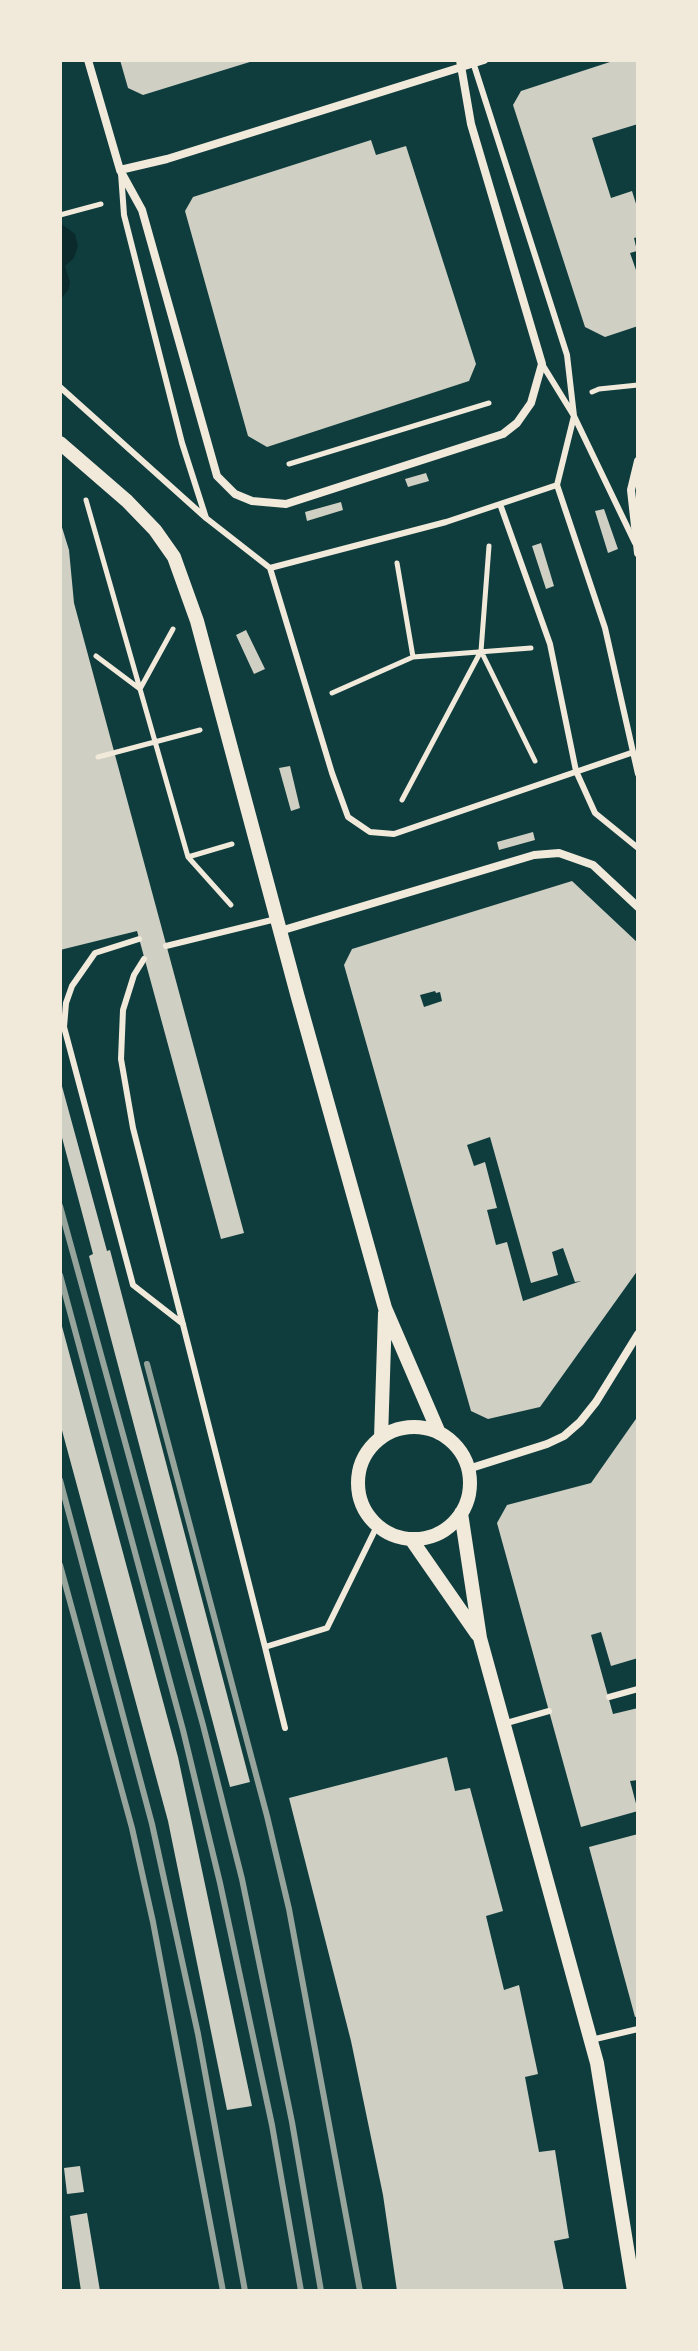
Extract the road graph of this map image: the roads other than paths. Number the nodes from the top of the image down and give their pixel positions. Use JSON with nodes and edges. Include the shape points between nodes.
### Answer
{"nodes":[{"id":1,"x":88,"y":60,"type":"edge"},
{"id":2,"x":484,"y":60,"type":"edge"},
{"id":3,"x":473,"y":61,"type":"edge"},
{"id":4,"x":461,"y":64,"type":"edge"},
{"id":5,"x":120,"y":170,"type":"junction"},
{"id":6,"x":542,"y":364,"type":"junction"},
{"id":7,"x":60,"y":387,"type":"edge"},
{"id":8,"x":574,"y":416,"type":"junction"},
{"id":9,"x":60,"y":443,"type":"edge"},
{"id":10,"x":638,"y":461,"type":"edge"},
{"id":11,"x":557,"y":485,"type":"junction"},
{"id":12,"x":500,"y":504,"type":"junction"},
{"id":13,"x":206,"y":518,"type":"junction"},
{"id":14,"x":637,"y":548,"type":"edge"},
{"id":15,"x":270,"y":568,"type":"junction"},
{"id":16,"x":631,"y":753,"type":"junction"},
{"id":17,"x":576,"y":771,"type":"junction"},
{"id":18,"x":638,"y":774,"type":"edge"},
{"id":19,"x":638,"y":848,"type":"edge"},
{"id":20,"x":638,"y":907,"type":"edge"},
{"id":21,"x":279,"y":925,"type":"junction"},
{"id":22,"x":139,"y":939,"type":"dead end"},
{"id":23,"x":166,"y":946,"type":"dead end"},
{"id":24,"x":144,"y":959,"type":"dead end"},
{"id":25,"x":385,"y":1308,"type":"junction"},
{"id":26,"x":183,"y":1324,"type":"junction"},
{"id":27,"x":638,"y":1334,"type":"edge"},
{"id":28,"x":439,"y":1433,"type":"junction"},
{"id":29,"x":381,"y":1438,"type":"junction"},
{"id":30,"x":468,"y":1469,"type":"junction"},
{"id":31,"x":461,"y":1513,"type":"junction"},
{"id":32,"x":377,"y":1526,"type":"junction"},
{"id":33,"x":411,"y":1539,"type":"junction"},
{"id":34,"x":480,"y":1638,"type":"junction"},
{"id":35,"x":265,"y":1647,"type":"junction"},
{"id":36,"x":638,"y":1689,"type":"edge"},
{"id":37,"x":609,"y":1697,"type":"dead end"},
{"id":38,"x":549,"y":1711,"type":"dead end"},
{"id":39,"x":503,"y":1724,"type":"junction"},
{"id":40,"x":285,"y":1728,"type":"dead end"},
{"id":41,"x":638,"y":2029,"type":"edge"},
{"id":42,"x":591,"y":2040,"type":"junction"},
{"id":43,"x":634,"y":2291,"type":"edge"}],
"edges":[{"from":1,"to":5,"type":"street"},
{"from":2,"to":3,"type":"street"},
{"from":3,"to":4,"type":"street"},
{"from":3,"to":8,"type":"lane","via":[[567,355]]},
{"from":4,"to":5,"type":"street"},
{"from":4,"to":6,"type":"street","via":[[471,124]]},
{"from":5,"to":6,"type":"street","via":[[142,210],[217,476],[235,494],[286,504],[503,434],[531,403]]},
{"from":5,"to":13,"type":"lane","via":[[124,215]]},
{"from":6,"to":8,"type":"lane"},
{"from":7,"to":13,"type":"lane"},
{"from":8,"to":11,"type":"lane"},
{"from":8,"to":14,"type":"lane"},
{"from":9,"to":21,"type":"street","via":[[127,501],[174,557],[197,621]]},
{"from":10,"to":14,"type":"street","via":[[631,490]]},
{"from":11,"to":12,"type":"lane"},
{"from":11,"to":16,"type":"lane","via":[[605,628]]},
{"from":12,"to":15,"type":"lane"},
{"from":12,"to":17,"type":"lane","via":[[550,644]]},
{"from":13,"to":15,"type":"lane"},
{"from":15,"to":17,"type":"lane","via":[[348,817],[370,832],[394,834]]},
{"from":16,"to":17,"type":"lane"},
{"from":16,"to":18,"type":"lane"},
{"from":17,"to":19,"type":"lane","via":[[595,813]]},
{"from":20,"to":21,"type":"street","via":[[593,865],[559,853],[534,855]]},
{"from":21,"to":23,"type":"lane"},
{"from":21,"to":25,"type":"street"},
{"from":22,"to":26,"type":"lane","via":[[95,953],[72,986],[64,1027],[133,1285]]},
{"from":24,"to":26,"type":"lane","via":[[123,1010],[121,1059],[133,1128]]},
{"from":25,"to":28,"type":"street"},
{"from":25,"to":29,"type":"street"},
{"from":26,"to":35,"type":"lane"},
{"from":27,"to":30,"type":"street","via":[[596,1402],[564,1436]]},
{"from":28,"to":29,"type":"street","via":[[410,1427]]},
{"from":28,"to":30,"type":"street","via":[[460,1451]]},
{"from":29,"to":32,"type":"street","via":[[364,1458],[358,1479],[361,1501]]},
{"from":30,"to":31,"type":"street","via":[[469,1492]]},
{"from":31,"to":33,"type":"street","via":[[442,1532]]},
{"from":31,"to":34,"type":"street"},
{"from":32,"to":33,"type":"street"},
{"from":32,"to":35,"type":"lane","via":[[327,1628]]},
{"from":33,"to":34,"type":"street"},
{"from":34,"to":39,"type":"street"},
{"from":35,"to":40,"type":"lane"},
{"from":36,"to":37,"type":"lane"},
{"from":38,"to":39,"type":"lane"},
{"from":39,"to":42,"type":"street"},
{"from":41,"to":42,"type":"lane"},
{"from":42,"to":43,"type":"street"}]}
